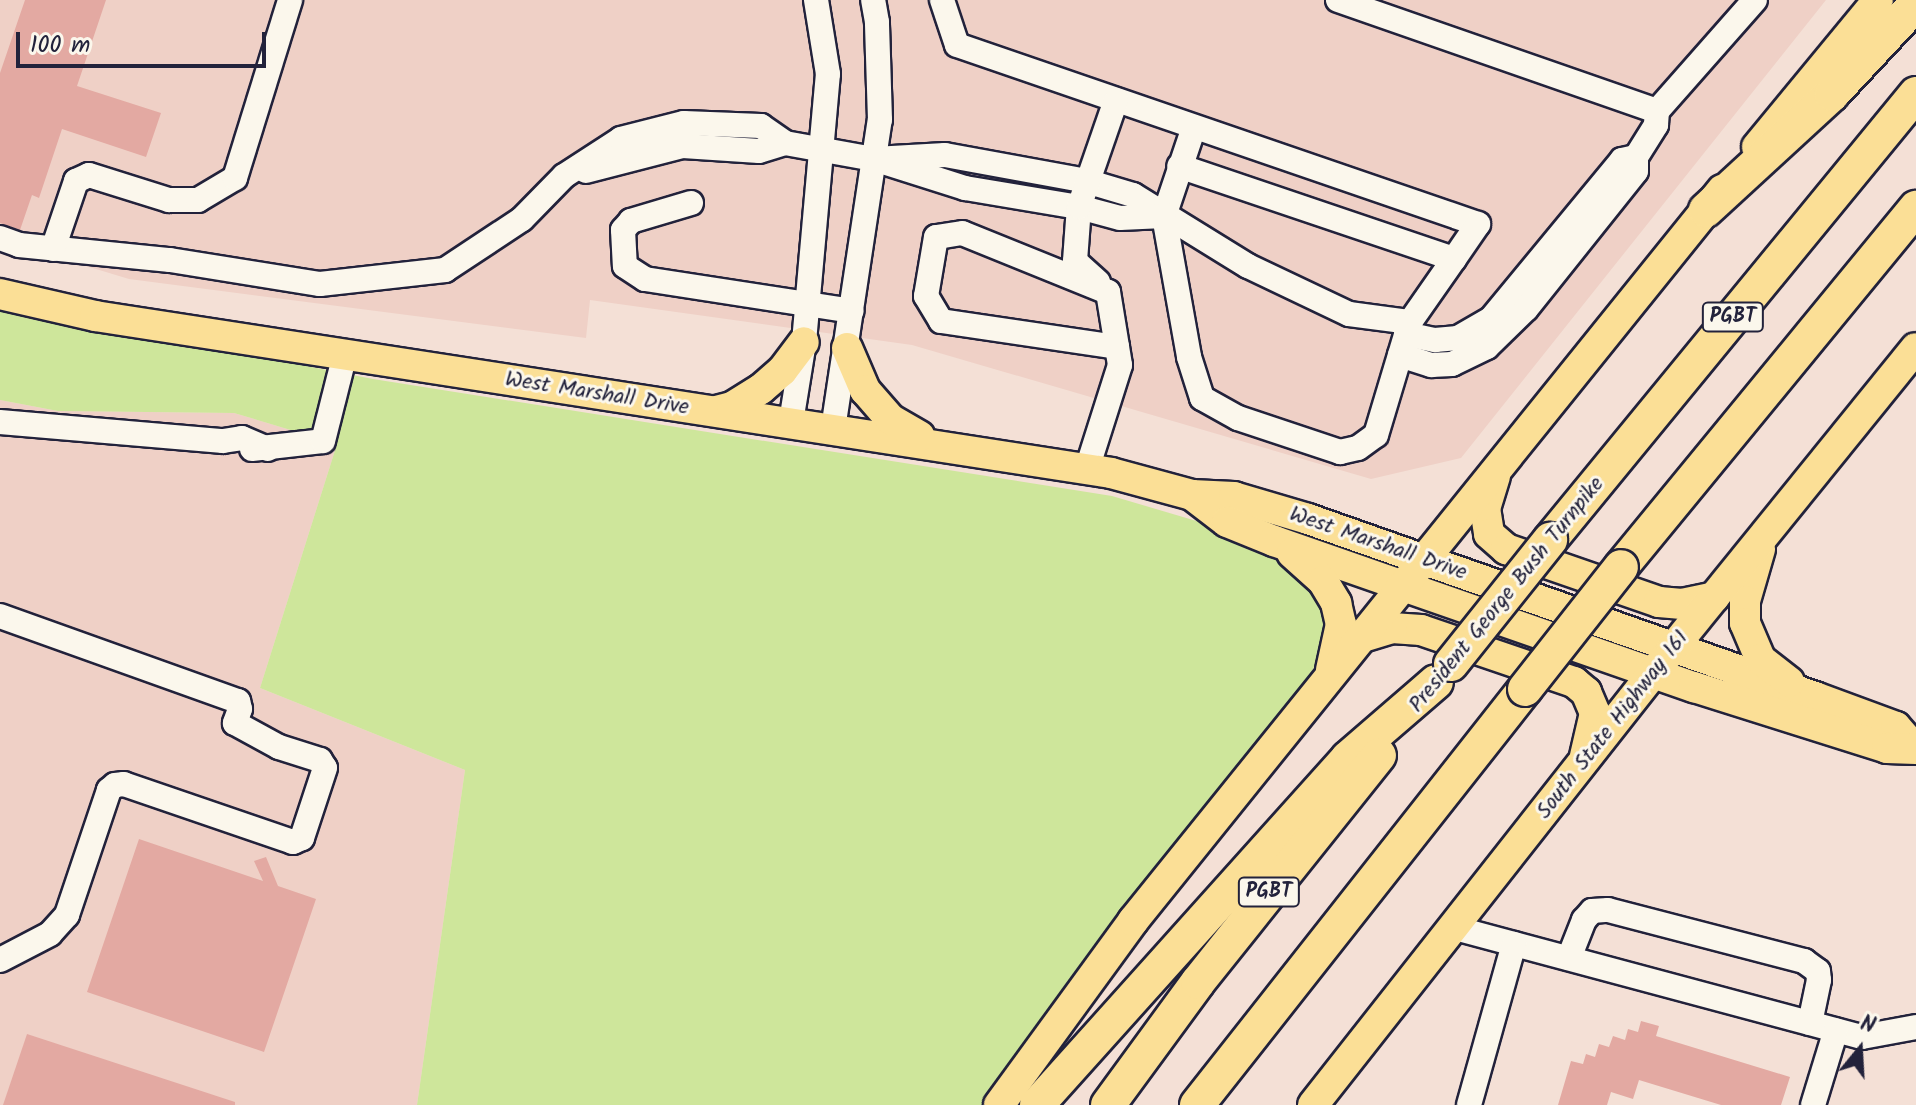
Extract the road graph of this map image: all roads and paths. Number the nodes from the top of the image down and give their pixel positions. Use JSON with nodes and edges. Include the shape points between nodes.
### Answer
{"nodes":[{"id":1,"x":290,"y":0,"type":"edge"},
{"id":2,"x":816,"y":0,"type":"edge"},
{"id":3,"x":873,"y":0,"type":"edge"},
{"id":4,"x":942,"y":0,"type":"edge"},
{"id":5,"x":1338,"y":0,"type":"edge"},
{"id":6,"x":1755,"y":0,"type":"edge"},
{"id":7,"x":1878,"y":0,"type":"edge"},
{"id":8,"x":1916,"y":4,"type":"edge"},
{"id":9,"x":1916,"y":94,"type":"edge"},
{"id":10,"x":1116,"y":100,"type":"junction"},
{"id":11,"x":1657,"y":111,"type":"junction"},
{"id":12,"x":1194,"y":127,"type":"junction"},
{"id":13,"x":823,"y":149,"type":"junction"},
{"id":14,"x":874,"y":159,"type":"junction"},
{"id":15,"x":1179,"y":166,"type":"junction"},
{"id":16,"x":1086,"y":181,"type":"junction"},
{"id":17,"x":965,"y":188,"type":"junction"},
{"id":18,"x":691,"y":203,"type":"dead end"},
{"id":19,"x":1079,"y":207,"type":"junction"},
{"id":20,"x":1916,"y":208,"type":"edge"},
{"id":21,"x":1706,"y":210,"type":"junction"},
{"id":22,"x":1164,"y":216,"type":"junction"},
{"id":23,"x":962,"y":233,"type":"junction"},
{"id":24,"x":0,"y":238,"type":"edge"},
{"id":25,"x":53,"y":249,"type":"junction"},
{"id":26,"x":1454,"y":259,"type":"junction"},
{"id":27,"x":1108,"y":292,"type":"junction"},
{"id":28,"x":0,"y":294,"type":"edge"},
{"id":29,"x":807,"y":305,"type":"junction"},
{"id":30,"x":852,"y":311,"type":"junction"},
{"id":31,"x":1405,"y":337,"type":"junction"},
{"id":32,"x":804,"y":342,"type":"junction"},
{"id":33,"x":1117,"y":347,"type":"junction"},
{"id":34,"x":847,"y":348,"type":"junction"},
{"id":35,"x":1916,"y":348,"type":"edge"},
{"id":36,"x":345,"y":354,"type":"junction"},
{"id":37,"x":712,"y":412,"type":"junction"},
{"id":38,"x":0,"y":422,"type":"edge"},
{"id":39,"x":791,"y":422,"type":"junction"},
{"id":40,"x":833,"y":429,"type":"junction"},
{"id":41,"x":940,"y":447,"type":"junction"},
{"id":42,"x":1087,"y":469,"type":"junction"},
{"id":43,"x":1496,"y":470,"type":"junction"},
{"id":44,"x":1192,"y":495,"type":"junction"},
{"id":45,"x":1764,"y":535,"type":"junction"},
{"id":46,"x":1274,"y":541,"type":"junction"},
{"id":47,"x":1423,"y":559,"type":"junction"},
{"id":48,"x":1403,"y":586,"type":"junction"},
{"id":49,"x":1714,"y":597,"type":"junction"},
{"id":50,"x":0,"y":616,"type":"edge"},
{"id":51,"x":1363,"y":637,"type":"junction"},
{"id":52,"x":1672,"y":649,"type":"junction"},
{"id":53,"x":1444,"y":673,"type":"junction"},
{"id":54,"x":1653,"y":674,"type":"junction"},
{"id":55,"x":1329,"y":682,"type":"junction"},
{"id":56,"x":1815,"y":697,"type":"junction"},
{"id":57,"x":1915,"y":749,"type":"edge"},
{"id":58,"x":1583,"y":766,"type":"junction"},
{"id":59,"x":1451,"y":927,"type":"junction"},
{"id":60,"x":1514,"y":944,"type":"junction"},
{"id":61,"x":1569,"y":958,"type":"junction"},
{"id":62,"x":0,"y":960,"type":"edge"},
{"id":63,"x":1279,"y":997,"type":"junction"},
{"id":64,"x":1810,"y":1023,"type":"junction"},
{"id":65,"x":1916,"y":1027,"type":"edge"},
{"id":66,"x":1836,"y":1030,"type":"junction"},
{"id":67,"x":999,"y":1105,"type":"edge"},
{"id":68,"x":1037,"y":1105,"type":"edge"},
{"id":69,"x":1108,"y":1105,"type":"edge"},
{"id":70,"x":1197,"y":1105,"type":"edge"},
{"id":71,"x":1221,"y":1105,"type":"edge"},
{"id":72,"x":1313,"y":1105,"type":"edge"},
{"id":73,"x":1469,"y":1105,"type":"edge"},
{"id":74,"x":1813,"y":1105,"type":"edge"}],
"edges":[{"from":1,"to":25,"type":"lane","via":[[235,178],[198,200],[169,200],[89,175],[76,181]]},
{"from":2,"to":13,"type":"lane","via":[[828,74]]},
{"from":3,"to":14,"type":"lane","via":[[880,120]]},
{"from":4,"to":10,"type":"lane","via":[[957,45]]},
{"from":5,"to":11,"type":"lane"},
{"from":6,"to":11,"type":"lane"},
{"from":7,"to":21,"type":"main road"},
{"from":8,"to":21,"type":"highway","via":[[1832,94]]},
{"from":9,"to":53,"type":"highway","name":"President George Bush Turnpike","number":"PGBT","bridge":true},
{"from":10,"to":12,"type":"lane"},
{"from":10,"to":16,"type":"lane"},
{"from":11,"to":31,"type":"lane","via":[[1656,125],[1636,157],[1636,171],[1526,309],[1487,347],[1452,364],[1431,365]]},
{"from":12,"to":15,"type":"lane"},
{"from":12,"to":26,"type":"lane","via":[[1478,224]]},
{"from":13,"to":14,"type":"lane"},
{"from":13,"to":25,"type":"lane","via":[[785,143],[761,126],[684,123],[621,139],[564,176],[522,219],[445,270],[320,284],[170,260]]},
{"from":13,"to":29,"type":"lane"},
{"from":14,"to":16,"type":"lane","via":[[945,155]]},
{"from":14,"to":17,"type":"lane"},
{"from":14,"to":30,"type":"lane"},
{"from":15,"to":22,"type":"lane"},
{"from":15,"to":26,"type":"lane"},
{"from":16,"to":19,"type":"lane"},
{"from":16,"to":22,"type":"lane","via":[[1133,195]]},
{"from":17,"to":19,"type":"lane"},
{"from":17,"to":23,"type":"lane"},
{"from":18,"to":29,"type":"lane","via":[[631,221],[623,230],[625,266],[645,279]]},
{"from":19,"to":22,"type":"lane","via":[[1120,218]]},
{"from":19,"to":27,"type":"lane","via":[[1075,261]]},
{"from":20,"to":63,"type":"highway","bridge":true,"via":[[1621,567]]},
{"from":21,"to":43,"type":"main road"},
{"from":22,"to":31,"type":"lane","via":[[1248,266]]},
{"from":22,"to":31,"type":"lane","via":[[1189,357],[1202,398],[1238,418],[1340,452],[1358,448],[1376,435]]},
{"from":23,"to":27,"type":"lane"},
{"from":23,"to":33,"type":"lane","via":[[936,237],[926,296],[941,321]]},
{"from":24,"to":25,"type":"lane"},
{"from":26,"to":31,"type":"lane"},
{"from":27,"to":33,"type":"lane"},
{"from":28,"to":36,"type":"main road","name":"West Marshall Drive","via":[[95,316]]},
{"from":29,"to":30,"type":"lane"},
{"from":29,"to":32,"type":"lane"},
{"from":30,"to":34,"type":"lane"},
{"from":32,"to":37,"type":"main road","via":[[761,389]]},
{"from":32,"to":39,"type":"lane"},
{"from":33,"to":42,"type":"lane","via":[[1120,365]]},
{"from":34,"to":40,"type":"lane"},
{"from":34,"to":41,"type":"main road","via":[[865,390],[890,419]]},
{"from":35,"to":45,"type":"main road","name":"South State Highway 161"},
{"from":36,"to":37,"type":"main road","name":"West Marshall Drive"},
{"from":36,"to":38,"type":"lane","via":[[323,441],[268,449],[242,438],[223,441]]},
{"from":37,"to":39,"type":"main road","name":"West Marshall Drive"},
{"from":39,"to":40,"type":"main road","name":"West Marshall Drive"},
{"from":40,"to":41,"type":"main road","name":"West Marshall Drive"},
{"from":41,"to":42,"type":"main road","name":"West Marshall Drive"},
{"from":42,"to":44,"type":"main road","name":"West Marshall Drive"},
{"from":43,"to":47,"type":"main road"},
{"from":43,"to":49,"type":"main road","via":[[1485,508],[1489,534],[1506,549],[1659,602],[1682,604]]},
{"from":44,"to":46,"type":"main road","name":"West Marshall Drive","via":[[1227,522]]},
{"from":44,"to":47,"type":"main road","name":"West Marshall Drive","via":[[1234,497]]},
{"from":45,"to":49,"type":"main road","name":"South State Highway 161"},
{"from":45,"to":56,"type":"main road","via":[[1745,601],[1745,623],[1760,659]]},
{"from":46,"to":48,"type":"main road","name":"West Marshall Drive"},
{"from":46,"to":55,"type":"main road","via":[[1306,562],[1336,603],[1341,624]]},
{"from":47,"to":48,"type":"main road"},
{"from":47,"to":52,"type":"main road","name":"West Marshall Drive"},
{"from":48,"to":51,"type":"main road"},
{"from":48,"to":54,"type":"main road","name":"West Marshall Drive"},
{"from":49,"to":52,"type":"main road","name":"South State Highway 161"},
{"from":50,"to":62,"type":"lane","via":[[238,701],[235,723],[279,747],[320,760],[325,768],[302,838],[293,842],[115,785],[67,915],[50,934]]},
{"from":51,"to":55,"type":"main road"},
{"from":51,"to":58,"type":"main road","via":[[1392,628],[1421,630],[1574,682],[1586,692],[1595,713]]},
{"from":52,"to":54,"type":"main road","name":"South State Highway 161"},
{"from":52,"to":56,"type":"main road","name":"West Marshall Drive"},
{"from":53,"to":68,"type":"highway","via":[[1348,758]]},
{"from":53,"to":69,"type":"highway","name":"President George Bush Turnpike","number":"PGBT","via":[[1198,982]]},
{"from":54,"to":57,"type":"main road","name":"West Marshall Drive","via":[[1887,748]]},
{"from":54,"to":58,"type":"main road","name":"South State Highway 161"},
{"from":55,"to":67,"type":"main road","via":[[1133,921]]},
{"from":56,"to":57,"type":"main road","name":"West Marshall Drive","via":[[1896,727]]},
{"from":58,"to":59,"type":"main road","name":"South State Highway 161"},
{"from":59,"to":60,"type":"lane"},
{"from":59,"to":72,"type":"main road","name":"South State Highway 161"},
{"from":60,"to":61,"type":"lane"},
{"from":60,"to":73,"type":"lane"},
{"from":61,"to":64,"type":"lane"},
{"from":61,"to":64,"type":"lane","via":[[1584,920],[1592,911],[1608,910],[1804,961],[1818,971],[1819,980]]},
{"from":63,"to":70,"type":"highway"},
{"from":63,"to":71,"type":"highway"},
{"from":64,"to":66,"type":"lane"},
{"from":65,"to":66,"type":"lane","via":[[1862,1037]]},
{"from":66,"to":74,"type":"lane"}]}
